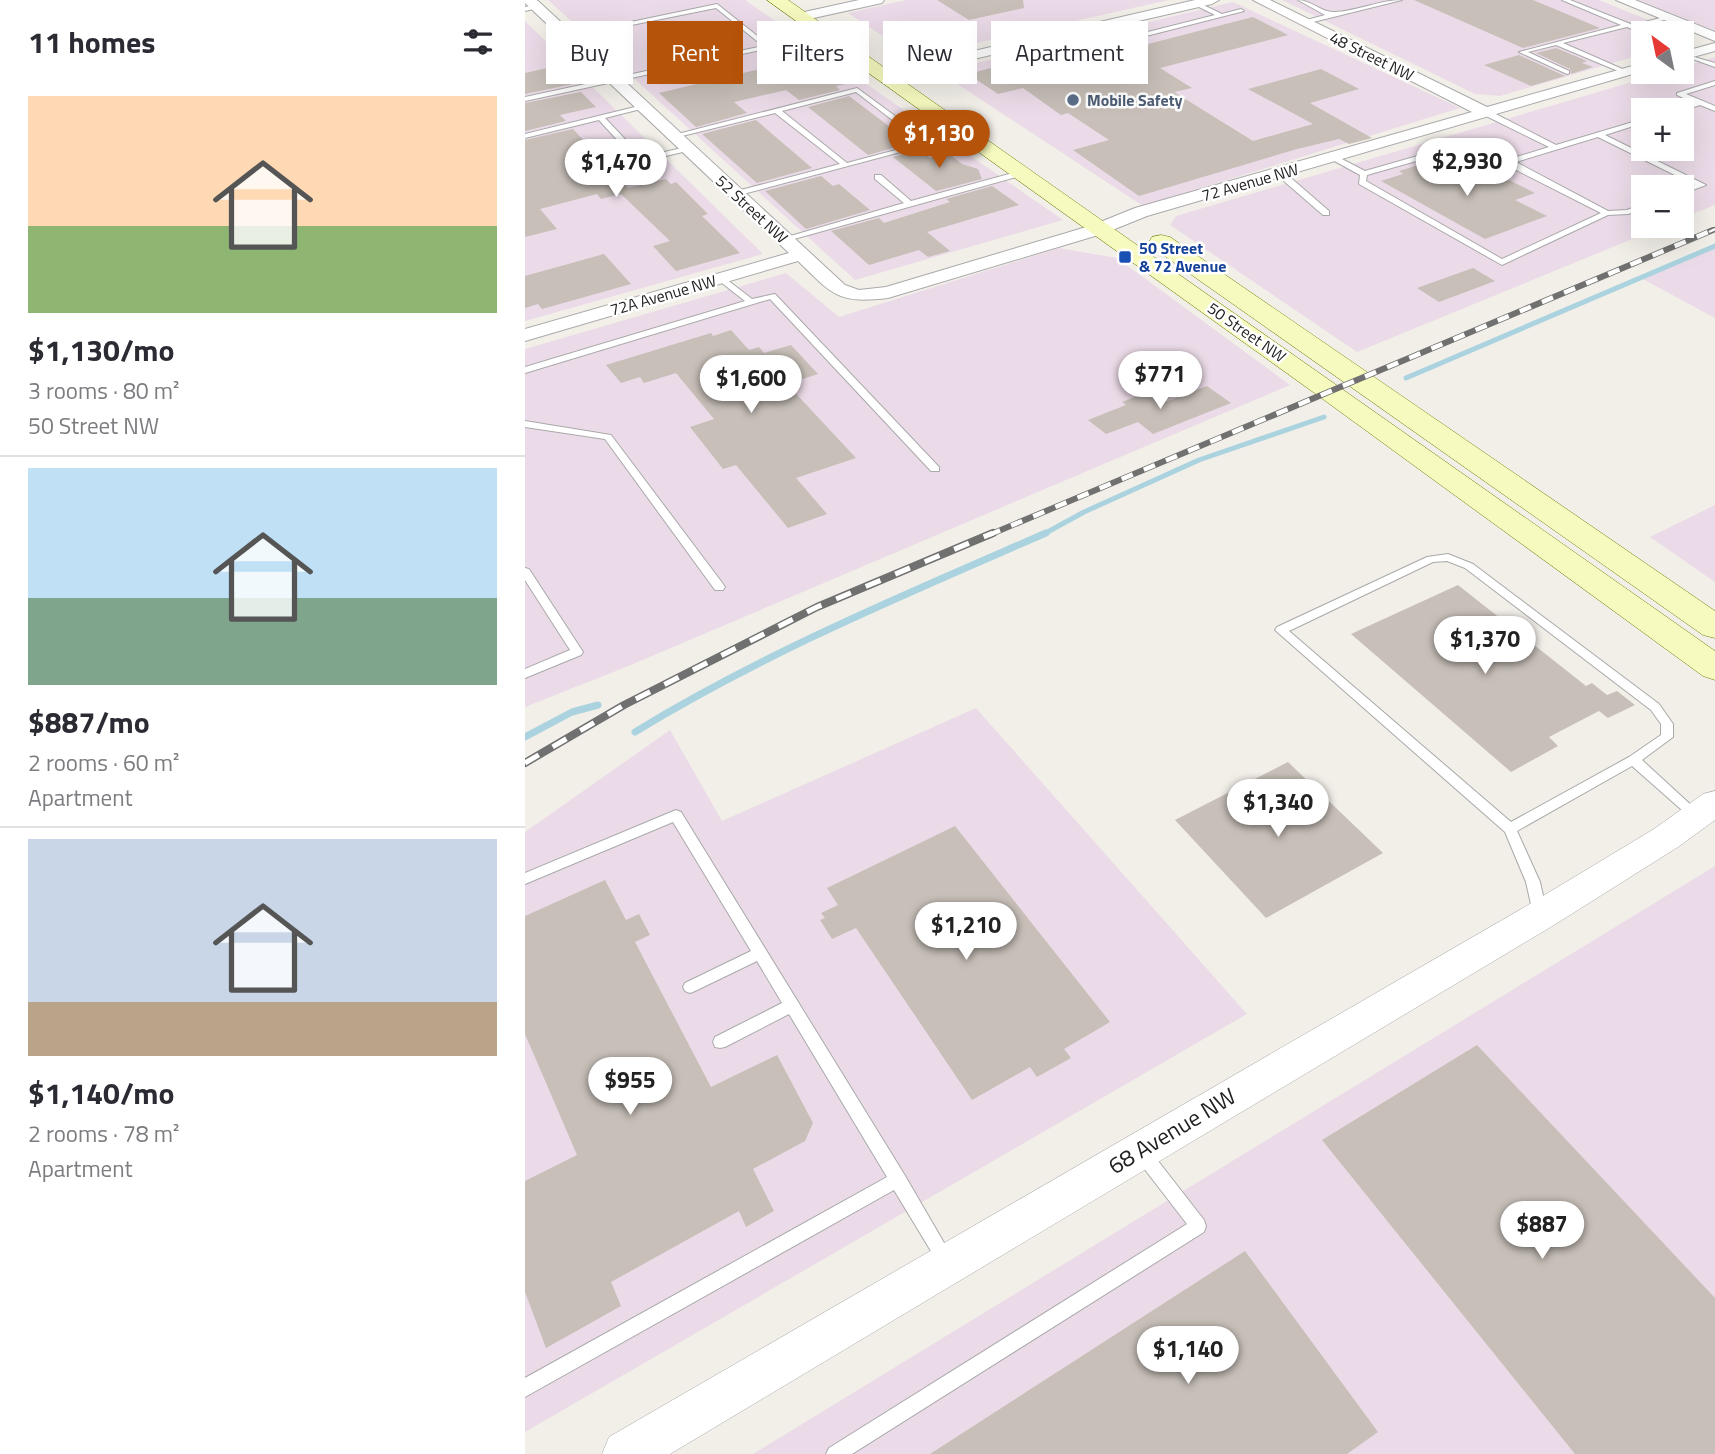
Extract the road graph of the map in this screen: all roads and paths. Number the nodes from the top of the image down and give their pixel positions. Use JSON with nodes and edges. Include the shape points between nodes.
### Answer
{"nodes":[{"id":1,"x":776,"y":0,"type":"edge"},
{"id":2,"x":1212,"y":0,"type":"edge"},
{"id":3,"x":1259,"y":0,"type":"edge"},
{"id":4,"x":1301,"y":0,"type":"edge"},
{"id":5,"x":1356,"y":0,"type":"edge"},
{"id":6,"x":1399,"y":0,"type":"edge"},
{"id":7,"x":1565,"y":0,"type":"edge"},
{"id":8,"x":1623,"y":0,"type":"edge"},
{"id":9,"x":866,"y":1,"type":"edge"},
{"id":10,"x":532,"y":4,"type":"edge"},
{"id":11,"x":1196,"y":4,"type":"junction"},
{"id":12,"x":1371,"y":7,"type":"junction"},
{"id":13,"x":810,"y":9,"type":"edge"},
{"id":14,"x":1241,"y":11,"type":"dead end"},
{"id":15,"x":1331,"y":15,"type":"junction"},
{"id":16,"x":1221,"y":16,"type":"junction"},
{"id":17,"x":1668,"y":18,"type":"junction"},
{"id":18,"x":551,"y":21,"type":"edge"},
{"id":19,"x":1120,"y":21,"type":"edge"},
{"id":20,"x":1305,"y":22,"type":"junction"},
{"id":21,"x":633,"y":23,"type":"edge"},
{"id":22,"x":1627,"y":25,"type":"junction"},
{"id":23,"x":1148,"y":34,"type":"edge"},
{"id":24,"x":1715,"y":39,"type":"edge"},
{"id":25,"x":1557,"y":43,"type":"junction"},
{"id":26,"x":1694,"y":51,"type":"edge"},
{"id":27,"x":883,"y":53,"type":"edge"},
{"id":28,"x":1694,"y":59,"type":"edge"},
{"id":29,"x":1715,"y":65,"type":"edge"},
{"id":30,"x":1631,"y":70,"type":"edge"},
{"id":31,"x":1567,"y":72,"type":"dead end"},
{"id":32,"x":1625,"y":72,"type":"junction"},
{"id":33,"x":883,"y":76,"type":"edge"},
{"id":34,"x":633,"y":77,"type":"edge"},
{"id":35,"x":1715,"y":83,"type":"edge"},
{"id":36,"x":600,"y":84,"type":"edge"},
{"id":37,"x":618,"y":84,"type":"edge"},
{"id":38,"x":894,"y":84,"type":"edge"},
{"id":39,"x":932,"y":84,"type":"edge"},
{"id":40,"x":525,"y":99,"type":"edge"},
{"id":41,"x":1700,"y":103,"type":"junction"},
{"id":42,"x":1694,"y":105,"type":"edge"},
{"id":43,"x":643,"y":107,"type":"junction"},
{"id":44,"x":1715,"y":109,"type":"edge"},
{"id":45,"x":776,"y":110,"type":"junction"},
{"id":46,"x":1485,"y":112,"type":"junction"},
{"id":47,"x":600,"y":117,"type":"junction"},
{"id":48,"x":1631,"y":125,"type":"edge"},
{"id":49,"x":964,"y":134,"type":"junction"},
{"id":50,"x":1599,"y":135,"type":"junction"},
{"id":51,"x":525,"y":136,"type":"edge"},
{"id":52,"x":674,"y":136,"type":"junction"},
{"id":53,"x":927,"y":143,"type":"junction"},
{"id":54,"x":688,"y":148,"type":"junction"},
{"id":55,"x":1556,"y":148,"type":"junction"},
{"id":56,"x":1333,"y":158,"type":"junction"},
{"id":57,"x":640,"y":160,"type":"junction"},
{"id":58,"x":1509,"y":162,"type":"junction"},
{"id":59,"x":845,"y":165,"type":"junction"},
{"id":60,"x":1020,"y":173,"type":"junction"},
{"id":61,"x":1281,"y":174,"type":"junction"},
{"id":62,"x":1364,"y":174,"type":"junction"},
{"id":63,"x":1681,"y":175,"type":"edge"},
{"id":64,"x":655,"y":176,"type":"dead end"},
{"id":65,"x":877,"y":177,"type":"dead end"},
{"id":66,"x":736,"y":194,"type":"junction"},
{"id":67,"x":910,"y":204,"type":"junction"},
{"id":68,"x":1631,"y":211,"type":"edge"},
{"id":69,"x":1326,"y":213,"type":"dead end"},
{"id":70,"x":1607,"y":213,"type":"junction"},
{"id":71,"x":1126,"y":217,"type":"junction"},
{"id":72,"x":1099,"y":229,"type":"junction"},
{"id":73,"x":784,"y":239,"type":"junction"},
{"id":74,"x":801,"y":255,"type":"junction"},
{"id":75,"x":722,"y":278,"type":"junction"},
{"id":76,"x":856,"y":296,"type":"joint"},
{"id":77,"x":751,"y":302,"type":"junction"},
{"id":78,"x":525,"y":335,"type":"edge"},
{"id":79,"x":525,"y":370,"type":"edge"},
{"id":80,"x":525,"y":424,"type":"edge"},
{"id":81,"x":935,"y":469,"type":"dead end"},
{"id":82,"x":525,"y":571,"type":"edge"},
{"id":83,"x":719,"y":587,"type":"dead end"},
{"id":84,"x":1715,"y":627,"type":"edge"},
{"id":85,"x":1715,"y":668,"type":"edge"},
{"id":86,"x":525,"y":674,"type":"edge"},
{"id":87,"x":1633,"y":760,"type":"junction"},
{"id":88,"x":1706,"y":809,"type":"edge"},
{"id":89,"x":1510,"y":829,"type":"junction"},
{"id":90,"x":525,"y":879,"type":"edge"},
{"id":91,"x":1541,"y":915,"type":"junction"},
{"id":92,"x":760,"y":953,"type":"junction"},
{"id":93,"x":690,"y":987,"type":"dead end"},
{"id":94,"x":792,"y":1005,"type":"junction"},
{"id":95,"x":720,"y":1042,"type":"dead end"},
{"id":96,"x":1140,"y":1150,"type":"junction"},
{"id":97,"x":898,"y":1179,"type":"junction"},
{"id":98,"x":947,"y":1264,"type":"junction"},
{"id":99,"x":525,"y":1388,"type":"edge"},
{"id":100,"x":626,"y":1454,"type":"edge"},
{"id":101,"x":835,"y":1454,"type":"edge"}],
"edges":[{"from":1,"to":13,"type":"main road","name":"50 Street NW"},
{"from":2,"to":11,"type":"street"},
{"from":3,"to":20,"type":"street","name":"48 Street NW"},
{"from":4,"to":15,"type":"lane"},
{"from":5,"to":12,"type":"lane"},
{"from":6,"to":12,"type":"lane"},
{"from":7,"to":22,"type":"lane"},
{"from":8,"to":17,"type":"street"},
{"from":9,"to":13,"type":"street"},
{"from":10,"to":18,"type":"street","name":"52 Street NW"},
{"from":11,"to":16,"type":"lane"},
{"from":11,"to":19,"type":"street"},
{"from":12,"to":15,"type":"lane"},
{"from":13,"to":27,"type":"main road","name":"50 Street NW"},
{"from":13,"to":33,"type":"main road","name":"50 Street NW"},
{"from":14,"to":16,"type":"lane"},
{"from":15,"to":20,"type":"lane"},
{"from":16,"to":23,"type":"lane"},
{"from":17,"to":22,"type":"lane"},
{"from":17,"to":24,"type":"street"},
{"from":20,"to":46,"type":"street","name":"48 Street NW"},
{"from":21,"to":34,"type":"lane","via":[[717,6],[768,47]]},
{"from":22,"to":25,"type":"lane"},
{"from":24,"to":26,"type":"street"},
{"from":25,"to":31,"type":"lane","via":[[1522,52]]},
{"from":25,"to":32,"type":"lane"},
{"from":28,"to":29,"type":"lane"},
{"from":30,"to":32,"type":"street","name":"72 Avenue NW"},
{"from":32,"to":46,"type":"street","name":"72 Avenue NW"},
{"from":35,"to":41,"type":"lane","via":[[1679,94]]},
{"from":36,"to":40,"type":"lane"},
{"from":37,"to":43,"type":"street","name":"52 Street NW"},
{"from":38,"to":49,"type":"main road","name":"50 Street NW"},
{"from":39,"to":71,"type":"main road","name":"50 Street NW"},
{"from":41,"to":42,"type":"lane"},
{"from":41,"to":44,"type":"lane"},
{"from":43,"to":47,"type":"lane"},
{"from":43,"to":52,"type":"street","name":"52 Street NW"},
{"from":45,"to":52,"type":"lane"},
{"from":45,"to":53,"type":"lane","via":[[857,90]]},
{"from":45,"to":59,"type":"lane"},
{"from":46,"to":55,"type":"lane"},
{"from":46,"to":56,"type":"street","name":"72 Avenue NW"},
{"from":47,"to":51,"type":"lane"},
{"from":47,"to":57,"type":"lane"},
{"from":48,"to":50,"type":"lane"},
{"from":49,"to":53,"type":"lane"},
{"from":49,"to":60,"type":"main road","name":"50 Street NW"},
{"from":50,"to":55,"type":"lane"},
{"from":50,"to":63,"type":"lane"},
{"from":52,"to":54,"type":"street","name":"52 Street NW"},
{"from":53,"to":59,"type":"lane"},
{"from":54,"to":57,"type":"lane"},
{"from":54,"to":66,"type":"street","name":"52 Street NW"},
{"from":55,"to":58,"type":"lane"},
{"from":56,"to":61,"type":"street","name":"72 Avenue NW"},
{"from":56,"to":62,"type":"lane"},
{"from":57,"to":64,"type":"lane"},
{"from":58,"to":62,"type":"lane","via":[[1470,143]]},
{"from":58,"to":70,"type":"lane"},
{"from":59,"to":66,"type":"lane"},
{"from":60,"to":67,"type":"lane"},
{"from":60,"to":72,"type":"main road","name":"50 Street NW"},
{"from":61,"to":69,"type":"lane"},
{"from":61,"to":71,"type":"street","name":"72 Avenue NW"},
{"from":62,"to":70,"type":"lane","via":[[1363,182],[1502,262]]},
{"from":65,"to":67,"type":"lane"},
{"from":66,"to":73,"type":"street","name":"52 Street NW"},
{"from":67,"to":73,"type":"lane"},
{"from":68,"to":70,"type":"lane"},
{"from":71,"to":72,"type":"street","name":"72 Avenue NW"},
{"from":71,"to":84,"type":"main road","name":"50 Street NW"},
{"from":72,"to":76,"type":"street","name":"72 Avenue NW","via":[[888,292]]},
{"from":72,"to":85,"type":"main road","name":"50 Street NW"},
{"from":73,"to":74,"type":"street","name":"52 Street NW"},
{"from":74,"to":75,"type":"street","name":"72A Avenue NW"},
{"from":74,"to":76,"type":"street","name":"52 Street NW","via":[[841,292]]},
{"from":75,"to":77,"type":"lane"},
{"from":75,"to":78,"type":"street","name":"72A Avenue NW"},
{"from":77,"to":79,"type":"lane"},
{"from":77,"to":81,"type":"lane","via":[[772,296]]},
{"from":80,"to":83,"type":"lane","via":[[608,437]]},
{"from":82,"to":86,"type":"lane","via":[[577,652]]},
{"from":87,"to":88,"type":"lane"},
{"from":87,"to":89,"type":"lane"},
{"from":87,"to":89,"type":"lane","via":[[1667,737],[1667,724],[1655,707],[1469,566],[1448,557],[1431,559],[1281,630]]},
{"from":88,"to":91,"type":"street","name":"68 Avenue NW"},
{"from":89,"to":91,"type":"lane","via":[[1533,882]]},
{"from":90,"to":92,"type":"lane","via":[[676,815]]},
{"from":91,"to":96,"type":"street","name":"68 Avenue NW"},
{"from":92,"to":93,"type":"lane"},
{"from":92,"to":94,"type":"lane"},
{"from":94,"to":95,"type":"lane"},
{"from":94,"to":97,"type":"lane"},
{"from":96,"to":98,"type":"street","name":"68 Avenue NW"},
{"from":96,"to":101,"type":"lane","via":[[1198,1226]]},
{"from":97,"to":98,"type":"lane"},
{"from":97,"to":99,"type":"lane"},
{"from":98,"to":100,"type":"street","name":"68 Avenue NW"}]}
